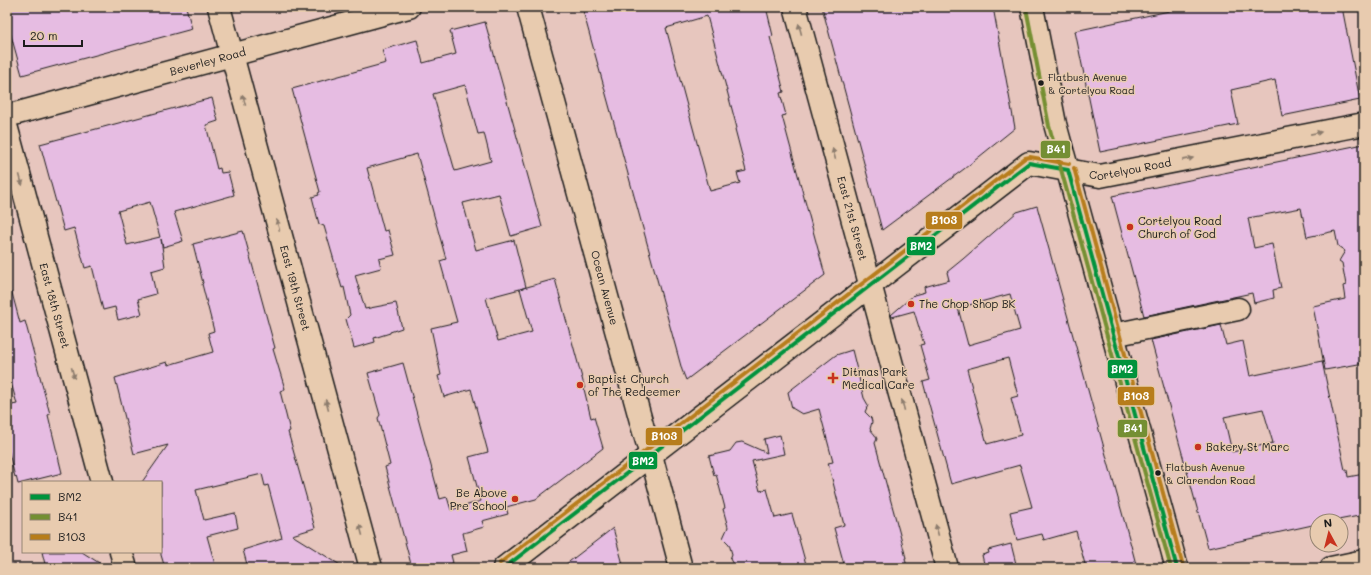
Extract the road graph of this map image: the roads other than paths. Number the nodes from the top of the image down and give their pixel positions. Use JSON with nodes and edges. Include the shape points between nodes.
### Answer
{"nodes":[{"id":1,"x":219,"y":7,"type":"edge"},
{"id":2,"x":409,"y":7,"type":"edge"},
{"id":3,"x":528,"y":7,"type":"edge"},
{"id":4,"x":795,"y":7,"type":"edge"},
{"id":5,"x":1032,"y":7,"type":"edge"},
{"id":6,"x":232,"y":55,"type":"junction"},
{"id":7,"x":7,"y":116,"type":"edge"},
{"id":8,"x":1364,"y":124,"type":"edge"},
{"id":9,"x":7,"y":129,"type":"edge"},
{"id":10,"x":1068,"y":170,"type":"junction"},
{"id":11,"x":871,"y":286,"type":"junction"},
{"id":12,"x":1238,"y":309,"type":"dead end"},
{"id":13,"x":1113,"y":335,"type":"junction"},
{"id":14,"x":651,"y":455,"type":"junction"},
{"id":15,"x":102,"y":481,"type":"edge"},
{"id":16,"x":121,"y":553,"type":"edge"},
{"id":17,"x":1364,"y":561,"type":"edge"},
{"id":18,"x":126,"y":568,"type":"edge"},
{"id":19,"x":371,"y":568,"type":"edge"},
{"id":20,"x":504,"y":568,"type":"edge"},
{"id":21,"x":681,"y":568,"type":"edge"},
{"id":22,"x":947,"y":568,"type":"edge"},
{"id":23,"x":1177,"y":568,"type":"edge"},
{"id":24,"x":1331,"y":568,"type":"edge"}],
"edges":[{"from":1,"to":6,"type":"street","name":"East 19th Street"},
{"from":2,"to":6,"type":"street","name":"Beverley Road"},
{"from":3,"to":14,"type":"street","name":"Ocean Avenue"},
{"from":11,"to":4,"type":"street","name":"East 21st Street","one_way":true},
{"from":5,"to":10,"type":"street","via":[[1055,124]]},
{"from":6,"to":7,"type":"street","name":"Beverley Road"},
{"from":19,"to":6,"type":"street","name":"East 19th Street","one_way":true},
{"from":10,"to":8,"type":"street","name":"Cortelyou Road","one_way":true,"via":[[1100,176]]},
{"from":9,"to":15,"type":"street","name":"East 18th Street","one_way":true},
{"from":10,"to":11,"type":"street","name":"Cortelyou Road","via":[[1029,163]]},
{"from":10,"to":13,"type":"street"},
{"from":11,"to":14,"type":"street","name":"Cortelyou Road"},
{"from":22,"to":11,"type":"street","name":"East 21st Street","one_way":true},
{"from":12,"to":13,"type":"street"},
{"from":13,"to":23,"type":"street"},
{"from":14,"to":20,"type":"street","name":"Cortelyou Road"},
{"from":14,"to":21,"type":"street","name":"Ocean Avenue"},
{"from":16,"to":18,"type":"street"},
{"from":17,"to":24,"type":"street"}]}
